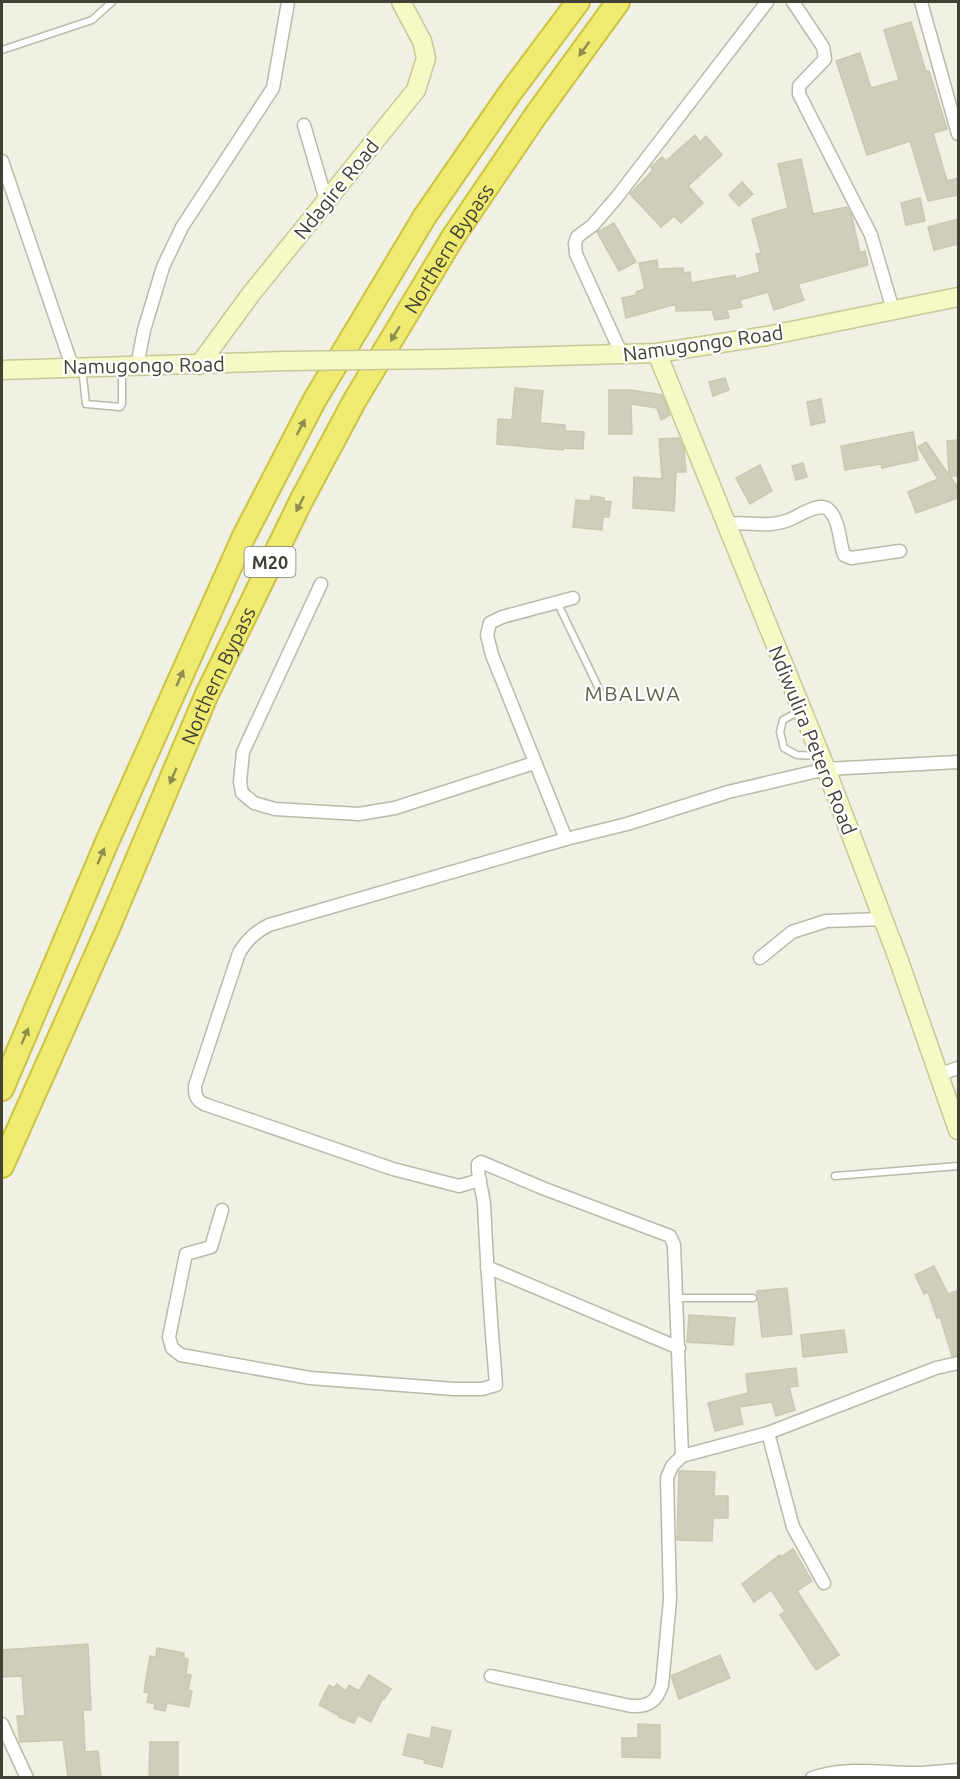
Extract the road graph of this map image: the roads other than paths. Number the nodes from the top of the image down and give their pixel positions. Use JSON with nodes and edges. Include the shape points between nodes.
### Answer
{"nodes":[{"id":1,"x":112,"y":2,"type":"edge"},
{"id":2,"x":288,"y":2,"type":"edge"},
{"id":3,"x":401,"y":2,"type":"edge"},
{"id":4,"x":578,"y":2,"type":"edge"},
{"id":5,"x":618,"y":2,"type":"edge"},
{"id":6,"x":767,"y":2,"type":"edge"},
{"id":7,"x":793,"y":2,"type":"edge"},
{"id":8,"x":921,"y":2,"type":"edge"},
{"id":9,"x":2,"y":50,"type":"edge"},
{"id":10,"x":304,"y":125,"type":"dead end"},
{"id":11,"x":958,"y":134,"type":"edge"},
{"id":12,"x":2,"y":161,"type":"edge"},
{"id":13,"x":326,"y":200,"type":"junction"},
{"id":14,"x":958,"y":297,"type":"edge"},
{"id":15,"x":893,"y":310,"type":"junction"},
{"id":16,"x":657,"y":353,"type":"junction"},
{"id":17,"x":622,"y":355,"type":"junction"},
{"id":18,"x":200,"y":365,"type":"junction"},
{"id":19,"x":77,"y":366,"type":"junction"},
{"id":20,"x":130,"y":366,"type":"junction"},
{"id":21,"x":2,"y":370,"type":"edge"},
{"id":22,"x":726,"y":524,"type":"junction"},
{"id":23,"x":900,"y":551,"type":"dead end"},
{"id":24,"x":321,"y":584,"type":"dead end"},
{"id":25,"x":573,"y":598,"type":"dead end"},
{"id":26,"x":557,"y":603,"type":"junction"},
{"id":27,"x":601,"y":693,"type":"dead end"},
{"id":28,"x":801,"y":710,"type":"junction"},
{"id":29,"x":958,"y":762,"type":"edge"},
{"id":30,"x":534,"y":763,"type":"junction"},
{"id":31,"x":823,"y":763,"type":"junction"},
{"id":32,"x":566,"y":839,"type":"junction"},
{"id":33,"x":883,"y":919,"type":"junction"},
{"id":34,"x":760,"y":958,"type":"dead end"},
{"id":35,"x":958,"y":1068,"type":"edge"},
{"id":36,"x":940,"y":1074,"type":"junction"},
{"id":37,"x":2,"y":1089,"type":"edge"},
{"id":38,"x":958,"y":1130,"type":"edge"},
{"id":39,"x":2,"y":1166,"type":"edge"},
{"id":40,"x":958,"y":1166,"type":"edge"},
{"id":41,"x":835,"y":1176,"type":"dead end"},
{"id":42,"x":480,"y":1180,"type":"junction"},
{"id":43,"x":222,"y":1210,"type":"dead end"},
{"id":44,"x":487,"y":1267,"type":"junction"},
{"id":45,"x":676,"y":1298,"type":"junction"},
{"id":46,"x":753,"y":1298,"type":"dead end"},
{"id":47,"x":679,"y":1348,"type":"junction"},
{"id":48,"x":958,"y":1363,"type":"edge"},
{"id":49,"x":768,"y":1432,"type":"junction"},
{"id":50,"x":682,"y":1456,"type":"junction"},
{"id":51,"x":824,"y":1583,"type":"dead end"},
{"id":52,"x":491,"y":1676,"type":"dead end"},
{"id":53,"x":2,"y":1724,"type":"edge"},
{"id":54,"x":958,"y":1770,"type":"edge"},
{"id":55,"x":27,"y":1778,"type":"edge"},
{"id":56,"x":812,"y":1778,"type":"edge"}],
"edges":[{"from":1,"to":9,"type":"lane","via":[[92,20]]},
{"from":2,"to":20,"type":"street","via":[[273,88],[182,227],[163,267]]},
{"from":3,"to":13,"type":"street","name":"Ndagire Road","via":[[422,41],[426,58],[423,72],[416,90]]},
{"from":37,"to":4,"type":"highway","name":"Northern Bypass","number":"M20","one_way":true,"via":[[244,536],[314,401],[424,216]]},
{"from":5,"to":39,"type":"highway","name":"Northern Bypass","number":"M20","one_way":true,"via":[[453,237],[355,400],[307,490],[207,694]]},
{"from":6,"to":17,"type":"street","via":[[617,197],[575,244]]},
{"from":7,"to":15,"type":"street","via":[[824,47],[825,59],[800,86],[799,94],[871,235]]},
{"from":8,"to":11,"type":"street"},
{"from":10,"to":13,"type":"street"},
{"from":12,"to":19,"type":"street"},
{"from":13,"to":18,"type":"street","name":"Ndagire Road"},
{"from":14,"to":15,"type":"street","name":"Namugongo Road"},
{"from":15,"to":16,"type":"street","name":"Namugongo Road"},
{"from":16,"to":17,"type":"street","name":"Namugongo Road"},
{"from":16,"to":22,"type":"street","name":"Ndiwulira Petero Road"},
{"from":17,"to":18,"type":"street","name":"Namugongo Road","bridge":true},
{"from":18,"to":20,"type":"street","name":"Namugongo Road"},
{"from":19,"to":20,"type":"street","name":"Namugongo Road"},
{"from":19,"to":20,"type":"lane","via":[[86,404],[120,407]]},
{"from":19,"to":21,"type":"street","name":"Namugongo Road"},
{"from":22,"to":23,"type":"street","via":[[759,526],[786,522],[822,507],[830,510],[838,527],[844,555],[850,558]]},
{"from":22,"to":28,"type":"street","name":"Ndiwulira Petero Road"},
{"from":24,"to":30,"type":"street","via":[[243,752],[242,794],[254,803],[275,809],[359,814],[394,808]]},
{"from":25,"to":26,"type":"street"},
{"from":26,"to":27,"type":"lane"},
{"from":26,"to":30,"type":"street","via":[[502,617],[490,623],[487,635]]},
{"from":28,"to":31,"type":"street","name":"Ndiwulira Petero Road"},
{"from":28,"to":31,"type":"lane","via":[[783,720],[780,732],[784,748]]},
{"from":29,"to":31,"type":"street"},
{"from":30,"to":32,"type":"street"},
{"from":31,"to":32,"type":"street"},
{"from":31,"to":33,"type":"street","name":"Ndiwulira Petero Road"},
{"from":32,"to":42,"type":"street","via":[[258,930],[239,953],[195,1086],[195,1095],[204,1104],[393,1169],[459,1186]]},
{"from":33,"to":34,"type":"street","via":[[826,921],[792,932]]},
{"from":33,"to":36,"type":"street","name":"Ndiwulira Petero Road"},
{"from":35,"to":36,"type":"street"},
{"from":36,"to":38,"type":"street","name":"Ndiwulira Petero Road"},
{"from":40,"to":41,"type":"lane"},
{"from":42,"to":44,"type":"street"},
{"from":42,"to":45,"type":"street","via":[[481,1162],[670,1236],[674,1245]]},
{"from":43,"to":44,"type":"street","via":[[211,1247],[186,1254],[170,1337],[172,1348],[181,1355],[310,1378],[454,1389],[496,1385]]},
{"from":44,"to":47,"type":"street"},
{"from":45,"to":46,"type":"lane"},
{"from":45,"to":47,"type":"street"},
{"from":47,"to":50,"type":"street"},
{"from":48,"to":49,"type":"street"},
{"from":49,"to":50,"type":"street"},
{"from":49,"to":51,"type":"street","via":[[792,1527]]},
{"from":50,"to":52,"type":"street","via":[[666,1478],[670,1600],[658,1696],[642,1707],[632,1706]]},
{"from":53,"to":55,"type":"street"},
{"from":54,"to":56,"type":"street","via":[[838,1771]]}]}
